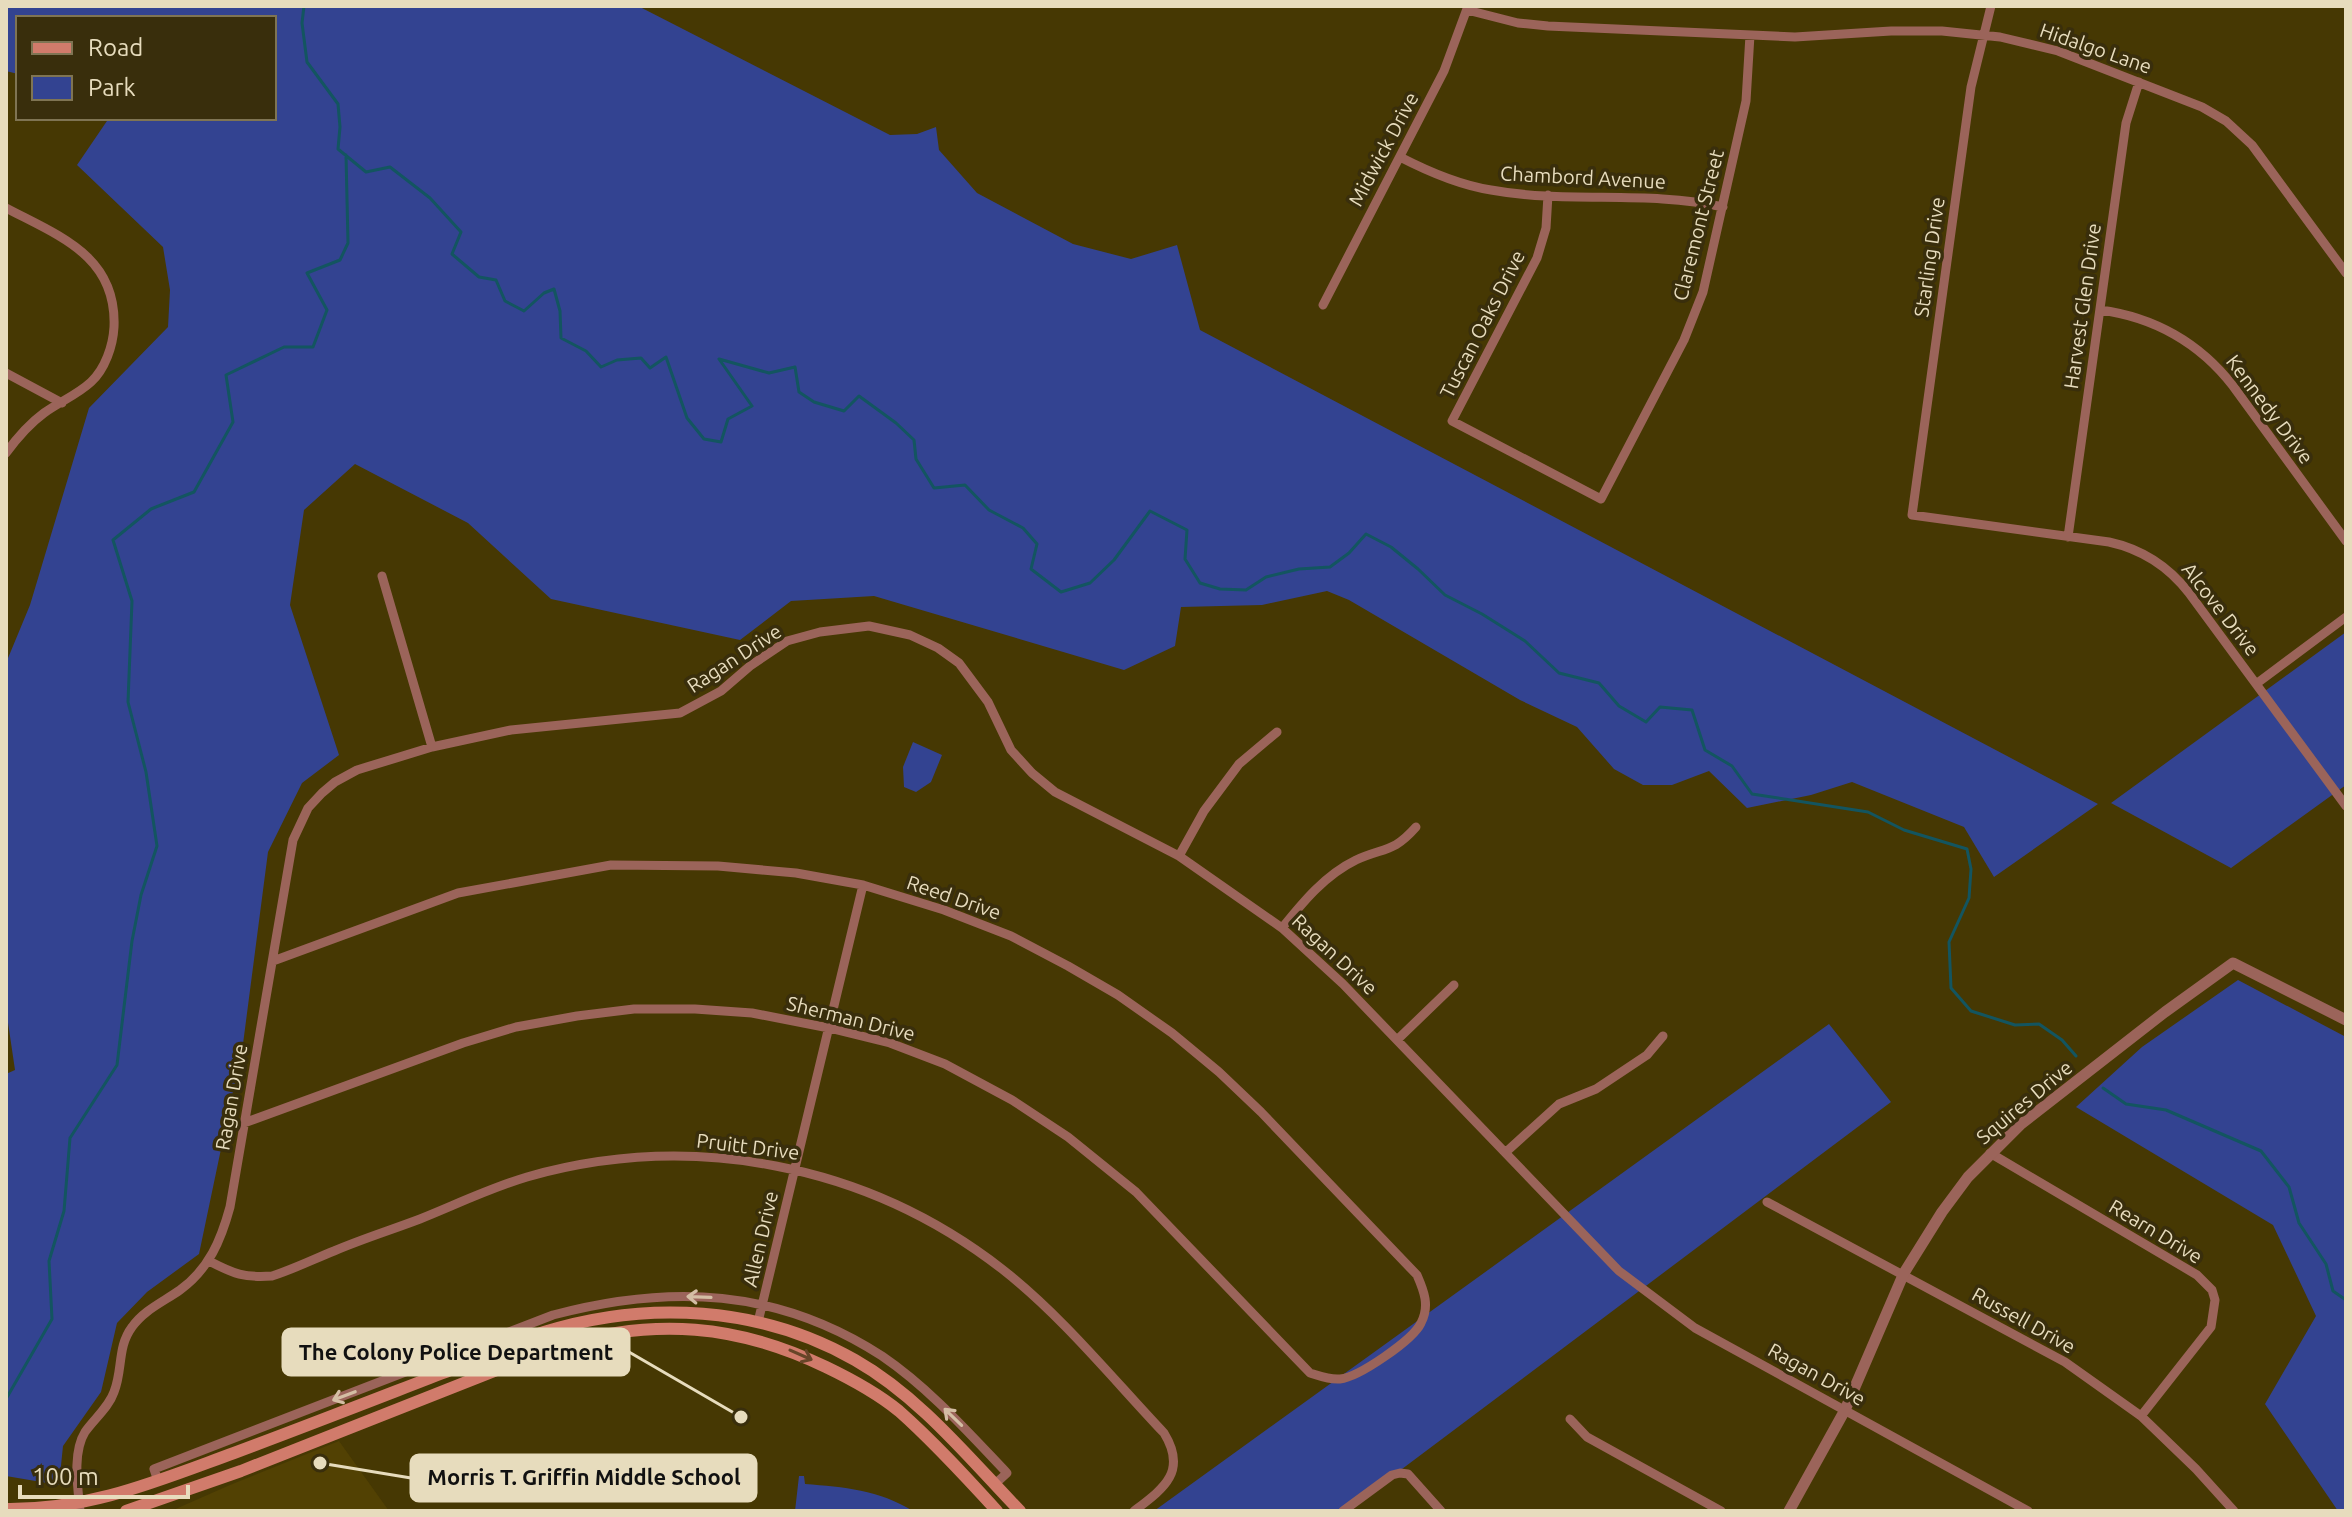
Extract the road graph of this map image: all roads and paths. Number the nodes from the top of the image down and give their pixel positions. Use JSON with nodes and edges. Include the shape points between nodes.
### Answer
{"nodes":[{"id":1,"x":1991,"y":6,"type":"edge"},
{"id":2,"x":1468,"y":8,"type":"edge"},
{"id":3,"x":1750,"y":35,"type":"junction"},
{"id":4,"x":1982,"y":35,"type":"junction"},
{"id":5,"x":2139,"y":82,"type":"junction"},
{"id":6,"x":1400,"y":157,"type":"junction"},
{"id":7,"x":1548,"y":195,"type":"junction"},
{"id":8,"x":1723,"y":207,"type":"junction"},
{"id":9,"x":6,"y":208,"type":"edge"},
{"id":10,"x":2346,"y":273,"type":"edge"},
{"id":11,"x":1323,"y":305,"type":"dead end"},
{"id":12,"x":2100,"y":310,"type":"junction"},
{"id":13,"x":6,"y":373,"type":"edge"},
{"id":14,"x":62,"y":403,"type":"junction"},
{"id":15,"x":6,"y":453,"type":"edge"},
{"id":16,"x":1601,"y":499,"type":"joint"},
{"id":17,"x":1912,"y":515,"type":"joint"},
{"id":18,"x":2068,"y":537,"type":"junction"},
{"id":19,"x":2346,"y":541,"type":"edge"},
{"id":20,"x":382,"y":576,"type":"dead end"},
{"id":21,"x":2346,"y":617,"type":"edge"},
{"id":22,"x":2256,"y":684,"type":"junction"},
{"id":23,"x":1277,"y":732,"type":"dead end"},
{"id":24,"x":432,"y":747,"type":"junction"},
{"id":25,"x":2346,"y":806,"type":"edge"},
{"id":26,"x":1416,"y":827,"type":"dead end"},
{"id":27,"x":1179,"y":856,"type":"junction"},
{"id":28,"x":863,"y":885,"type":"junction"},
{"id":29,"x":1282,"y":928,"type":"junction"},
{"id":30,"x":273,"y":961,"type":"junction"},
{"id":31,"x":1454,"y":985,"type":"dead end"},
{"id":32,"x":2346,"y":1020,"type":"edge"},
{"id":33,"x":829,"y":1028,"type":"junction"},
{"id":34,"x":1663,"y":1036,"type":"dead end"},
{"id":35,"x":1397,"y":1040,"type":"junction"},
{"id":36,"x":244,"y":1123,"type":"junction"},
{"id":37,"x":1506,"y":1152,"type":"junction"},
{"id":38,"x":1990,"y":1153,"type":"junction"},
{"id":39,"x":796,"y":1168,"type":"junction"},
{"id":40,"x":1767,"y":1202,"type":"dead end"},
{"id":41,"x":209,"y":1261,"type":"junction"},
{"id":42,"x":1904,"y":1273,"type":"junction"},
{"id":43,"x":763,"y":1305,"type":"junction"},
{"id":44,"x":758,"y":1322,"type":"junction"},
{"id":45,"x":752,"y":1339,"type":"junction"},
{"id":46,"x":1388,"y":1353,"type":"joint"},
{"id":47,"x":1845,"y":1410,"type":"junction"},
{"id":48,"x":2141,"y":1416,"type":"junction"},
{"id":49,"x":1570,"y":1419,"type":"dead end"},
{"id":50,"x":158,"y":1481,"type":"junction"},
{"id":51,"x":995,"y":1484,"type":"junction"},
{"id":52,"x":80,"y":1508,"type":"edge"},
{"id":53,"x":6,"y":1509,"type":"edge"},
{"id":54,"x":126,"y":1511,"type":"edge"},
{"id":55,"x":997,"y":1511,"type":"edge"},
{"id":56,"x":1020,"y":1511,"type":"edge"},
{"id":57,"x":1134,"y":1511,"type":"edge"},
{"id":58,"x":1344,"y":1511,"type":"edge"},
{"id":59,"x":1441,"y":1511,"type":"edge"},
{"id":60,"x":1721,"y":1511,"type":"edge"},
{"id":61,"x":1789,"y":1511,"type":"edge"},
{"id":62,"x":2028,"y":1511,"type":"edge"},
{"id":63,"x":2234,"y":1511,"type":"edge"}],
"edges":[{"from":1,"to":4,"type":"street","name":"Starling Drive"},
{"from":2,"to":3,"type":"street","name":"Hidalgo Lane","via":[[1539,26]]},
{"from":2,"to":6,"type":"street","name":"Midwick Drive","via":[[1447,66]]},
{"from":3,"to":4,"type":"street","name":"Hidalgo Lane","via":[[1925,30]]},
{"from":3,"to":8,"type":"street","name":"Claremont Street","via":[[1746,101]]},
{"from":4,"to":5,"type":"street","name":"Hidalgo Lane","via":[[2058,51]]},
{"from":4,"to":17,"type":"street","name":"Starling Drive"},
{"from":5,"to":10,"type":"street","name":"Hidalgo Lane","via":[[2210,111],[2240,132]]},
{"from":5,"to":12,"type":"street","name":"Harvest Glen Drive","via":[[2125,127]]},
{"from":6,"to":7,"type":"street","name":"Chambord Avenue","via":[[1471,186]]},
{"from":6,"to":11,"type":"street","name":"Midwick Drive"},
{"from":7,"to":8,"type":"street","name":"Chambord Avenue","via":[[1686,200]]},
{"from":7,"to":16,"type":"street","name":"Tuscan Oaks Drive","via":[[1538,254],[1452,421]]},
{"from":8,"to":16,"type":"street","name":"Claremont Street","via":[[1691,326]]},
{"from":9,"to":14,"type":"street","via":[[72,244],[105,279],[114,312],[111,347],[93,381]]},
{"from":12,"to":18,"type":"street","name":"Harvest Glen Drive"},
{"from":12,"to":19,"type":"street","name":"Kennedy Drive","via":[[2160,326],[2206,357]]},
{"from":13,"to":14,"type":"street"},
{"from":14,"to":15,"type":"street","via":[[31,425]]},
{"from":17,"to":18,"type":"street","name":"Alcove Drive"},
{"from":18,"to":22,"type":"street","name":"Alcove Drive","via":[[2122,545],[2164,567]]},
{"from":20,"to":24,"type":"street"},
{"from":21,"to":22,"type":"street"},
{"from":22,"to":25,"type":"street","name":"Alcove Drive"},
{"from":23,"to":27,"type":"street","via":[[1239,764]]},
{"from":24,"to":27,"type":"street","name":"Ragan Drive","via":[[511,730],[680,713],[721,691],[787,641],[869,626],[938,648],[970,676],[1011,750],[1032,773],[1055,792]]},
{"from":24,"to":30,"type":"street","name":"Ragan Drive","via":[[357,770],[308,808],[293,840]]},
{"from":26,"to":29,"type":"street","via":[[1401,844],[1331,875]]},
{"from":27,"to":29,"type":"street","name":"Ragan Drive"},
{"from":28,"to":30,"type":"street","name":"Reed Drive","via":[[718,866],[611,865],[458,893]]},
{"from":28,"to":33,"type":"street","name":"Allen Drive"},
{"from":28,"to":46,"type":"street","name":"Reed Drive","via":[[1011,936],[1118,995],[1219,1072],[1417,1275],[1425,1293],[1421,1325]]},
{"from":29,"to":35,"type":"street","name":"Ragan Drive"},
{"from":30,"to":36,"type":"street","name":"Ragan Drive"},
{"from":31,"to":35,"type":"street"},
{"from":32,"to":38,"type":"street","name":"Squires Drive","via":[[2233,963]]},
{"from":33,"to":36,"type":"street","name":"Sherman Drive","via":[[752,1013],[695,1009],[577,1016],[463,1043]]},
{"from":33,"to":39,"type":"street","name":"Allen Drive"},
{"from":33,"to":46,"type":"street","name":"Sherman Drive","via":[[945,1064],[1068,1137],[1136,1192],[1310,1373],[1342,1379]]},
{"from":34,"to":37,"type":"street","via":[[1647,1055],[1596,1089],[1559,1104]]},
{"from":35,"to":37,"type":"street","name":"Ragan Drive"},
{"from":36,"to":41,"type":"street","name":"Ragan Drive","via":[[230,1207]]},
{"from":37,"to":47,"type":"street","name":"Ragan Drive","via":[[1619,1271],[1658,1302],[1695,1328]]},
{"from":38,"to":42,"type":"street","name":"Squires Drive","via":[[1942,1212]]},
{"from":38,"to":48,"type":"street","name":"Rearn Drive","via":[[2197,1275],[2212,1290],[2211,1327]]},
{"from":39,"to":41,"type":"street","name":"Pruitt Drive","via":[[710,1157],[633,1156],[524,1178],[272,1276],[248,1278]]},
{"from":39,"to":43,"type":"street","name":"Allen Drive"},
{"from":39,"to":57,"type":"street","name":"Pruitt Drive","via":[[863,1189],[917,1214],[968,1244],[1051,1314],[1171,1444],[1169,1482]]},
{"from":40,"to":42,"type":"street","name":"Russell Drive"},
{"from":41,"to":52,"type":"street","name":"Ragan Drive","via":[[130,1329],[114,1394],[83,1435],[79,1449]]},
{"from":42,"to":47,"type":"street","name":"Squires Drive"},
{"from":42,"to":48,"type":"street","name":"Russell Drive","via":[[2065,1362]]},
{"from":43,"to":44,"type":"street","name":"Allen Drive"},
{"from":43,"to":50,"type":"street","one_way":true,"via":[[656,1295],[553,1315],[154,1469]]},
{"from":51,"to":43,"type":"street","one_way":true,"via":[[1007,1473],[927,1392],[882,1357],[832,1328]]},
{"from":44,"to":45,"type":"main road"},
{"from":44,"to":50,"type":"main road","via":[[654,1311],[543,1332]]},
{"from":44,"to":51,"type":"main road","via":[[855,1360],[901,1391]]},
{"from":45,"to":54,"type":"main road","via":[[690,1328],[601,1333]]},
{"from":45,"to":55,"type":"main road","one_way":true,"via":[[798,1353],[885,1401]]},
{"from":47,"to":61,"type":"street","name":"Squires Drive"},
{"from":47,"to":62,"type":"street","name":"Ragan Drive"},
{"from":48,"to":63,"type":"street","name":"Russell Drive"},
{"from":49,"to":60,"type":"street","via":[[1587,1437]]},
{"from":50,"to":52,"type":"main road"},
{"from":51,"to":56,"type":"main road"},
{"from":52,"to":53,"type":"main road"},
{"from":58,"to":59,"type":"street","via":[[1400,1473],[1408,1474]]}]}
